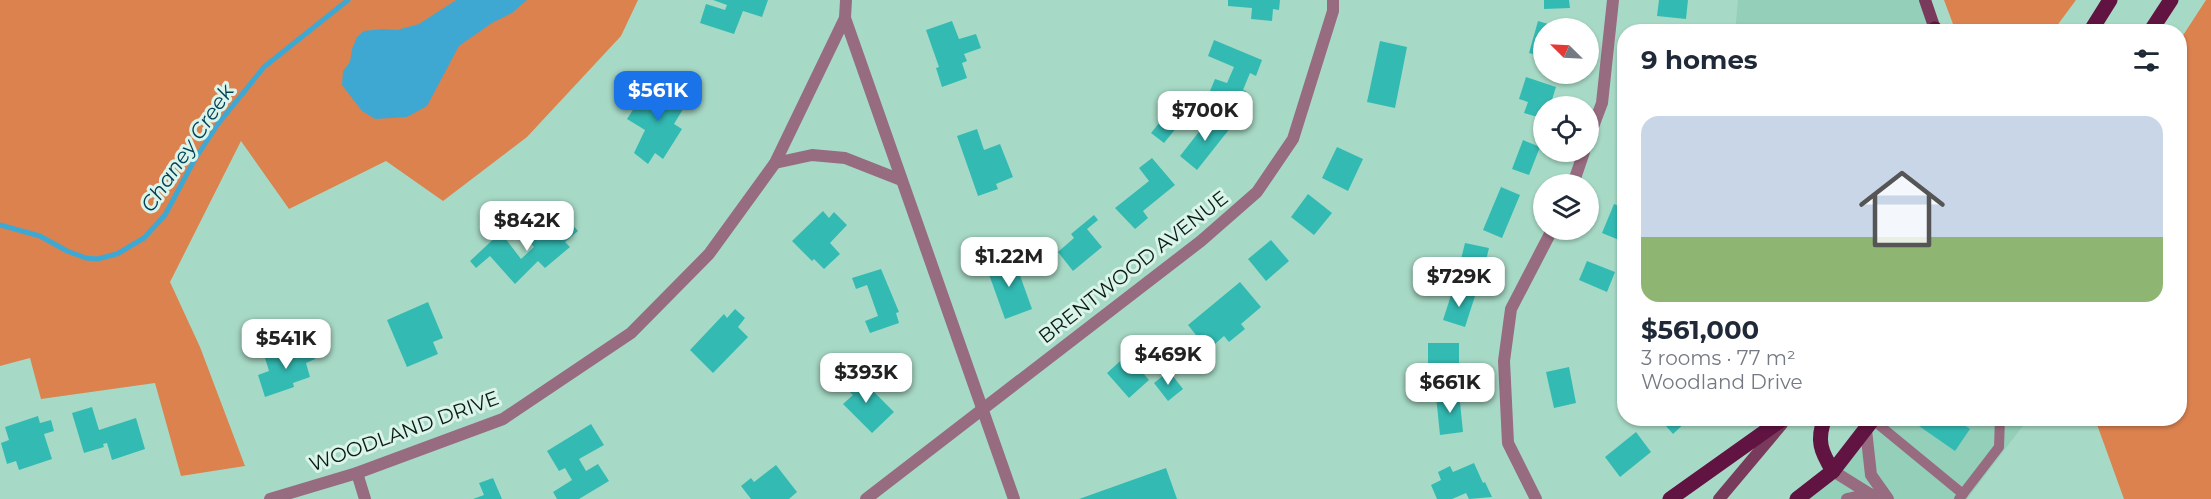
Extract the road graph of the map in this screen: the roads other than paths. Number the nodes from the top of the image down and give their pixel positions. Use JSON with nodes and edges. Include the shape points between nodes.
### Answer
{"nodes":[{"id":1,"x":846,"y":0,"type":"edge"},
{"id":2,"x":1333,"y":0,"type":"edge"},
{"id":3,"x":1613,"y":0,"type":"edge"},
{"id":4,"x":1925,"y":0,"type":"edge"},
{"id":5,"x":2110,"y":0,"type":"edge"},
{"id":6,"x":2171,"y":0,"type":"edge"},
{"id":7,"x":845,"y":18,"type":"junction"},
{"id":8,"x":1934,"y":24,"type":"edge"},
{"id":9,"x":2095,"y":24,"type":"edge"},
{"id":10,"x":2155,"y":24,"type":"edge"},
{"id":11,"x":1599,"y":111,"type":"edge"},
{"id":12,"x":775,"y":163,"type":"junction"},
{"id":13,"x":901,"y":180,"type":"junction"},
{"id":14,"x":1547,"y":240,"type":"edge"},
{"id":15,"x":981,"y":411,"type":"junction"},
{"id":16,"x":1775,"y":426,"type":"edge"},
{"id":17,"x":1779,"y":426,"type":"edge"},
{"id":18,"x":1823,"y":426,"type":"edge"},
{"id":19,"x":1869,"y":426,"type":"edge"},
{"id":20,"x":1871,"y":426,"type":"edge"},
{"id":21,"x":1875,"y":426,"type":"edge"},
{"id":22,"x":2000,"y":426,"type":"edge"},
{"id":23,"x":1833,"y":471,"type":"junction"},
{"id":24,"x":357,"y":472,"type":"junction"},
{"id":25,"x":1874,"y":496,"type":"edge"},
{"id":26,"x":1961,"y":496,"type":"edge"},
{"id":27,"x":270,"y":499,"type":"edge"},
{"id":28,"x":365,"y":499,"type":"edge"},
{"id":29,"x":866,"y":499,"type":"edge"},
{"id":30,"x":1014,"y":499,"type":"edge"},
{"id":31,"x":1536,"y":499,"type":"edge"},
{"id":32,"x":1670,"y":499,"type":"edge"},
{"id":33,"x":1719,"y":499,"type":"edge"},
{"id":34,"x":1797,"y":499,"type":"edge"},
{"id":35,"x":1847,"y":499,"type":"edge"},
{"id":36,"x":1888,"y":499,"type":"edge"}],
"edges":[{"from":1,"to":7,"type":"street","name":"WOODLAND DRIVE"},
{"from":2,"to":15,"type":"street","name":"BRENTWOOD AVENUE","via":[[1333,11],[1293,139],[1257,192],[1201,242]]},
{"from":3,"to":11,"type":"street"},
{"from":4,"to":8,"type":"main road"},
{"from":5,"to":9,"type":"main road"},
{"from":6,"to":10,"type":"main road"},
{"from":7,"to":12,"type":"street","name":"WOODLAND DRIVE"},
{"from":7,"to":13,"type":"street"},
{"from":12,"to":13,"type":"street","via":[[812,154],[845,158]]},
{"from":12,"to":24,"type":"street","name":"WOODLAND DRIVE","via":[[709,254],[631,333],[503,419]]},
{"from":13,"to":15,"type":"street"},
{"from":14,"to":31,"type":"street","via":[[1511,309],[1504,361],[1508,442]]},
{"from":15,"to":29,"type":"street","name":"BRENTWOOD AVENUE"},
{"from":15,"to":30,"type":"street"},
{"from":16,"to":32,"type":"main road"},
{"from":17,"to":33,"type":"main road"},
{"from":18,"to":23,"type":"main road","via":[[1819,438]]},
{"from":19,"to":23,"type":"main road"},
{"from":20,"to":36,"type":"street","via":[[1871,475]]},
{"from":21,"to":26,"type":"lane"},
{"from":22,"to":26,"type":"lane","via":[[1999,447]]},
{"from":23,"to":25,"type":"street"},
{"from":23,"to":34,"type":"main road"},
{"from":24,"to":27,"type":"street","name":"WOODLAND DRIVE"},
{"from":24,"to":28,"type":"street"},
{"from":25,"to":35,"type":"street"}]}
